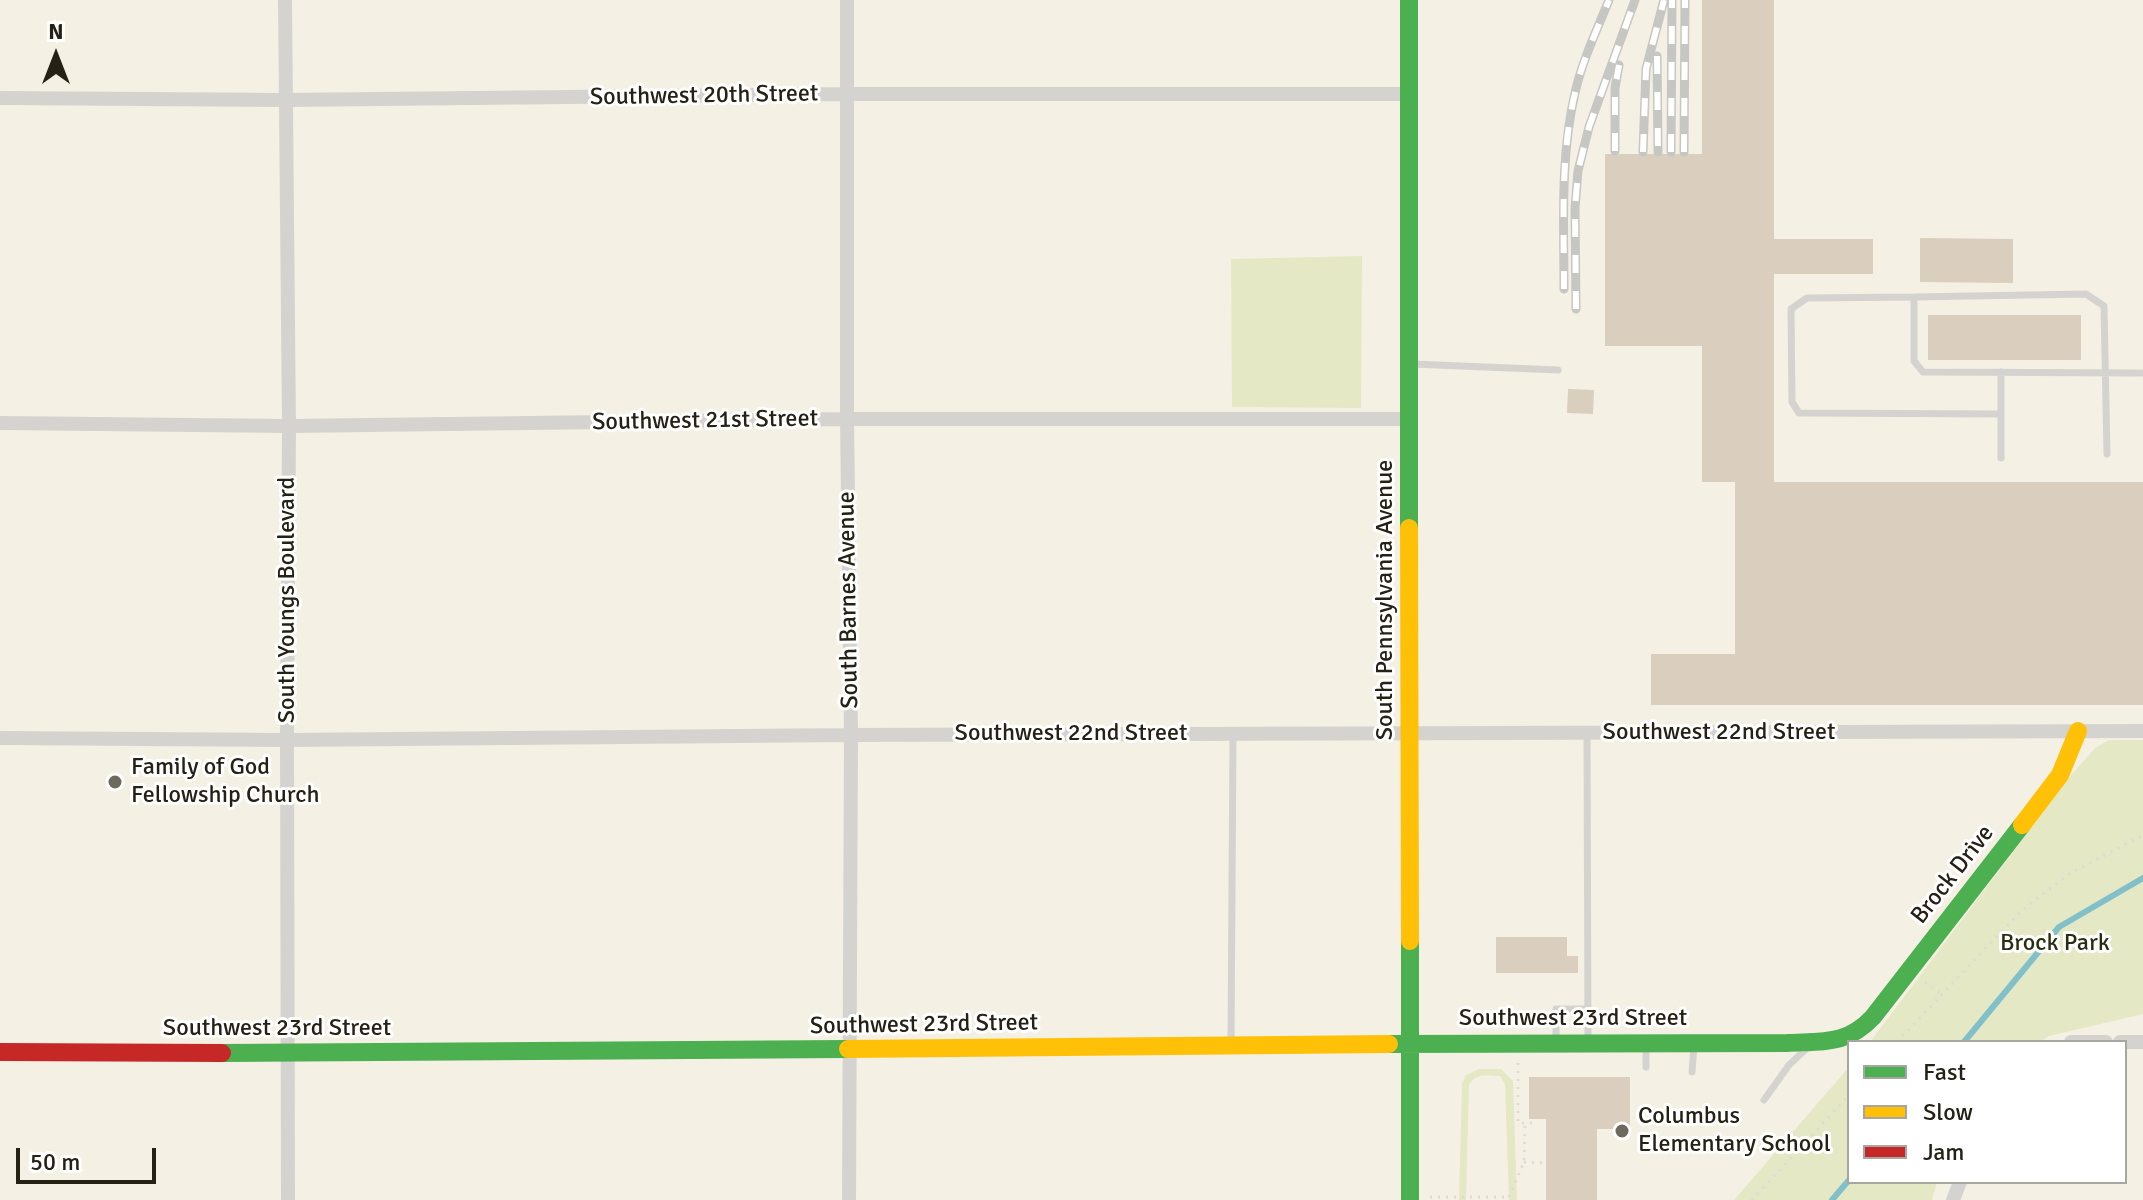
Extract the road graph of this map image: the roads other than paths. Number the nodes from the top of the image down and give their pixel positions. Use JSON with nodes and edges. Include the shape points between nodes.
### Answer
{"nodes":[{"id":1,"x":285,"y":0,"type":"edge"},
{"id":2,"x":847,"y":0,"type":"edge"},
{"id":3,"x":1409,"y":0,"type":"edge"},
{"id":4,"x":848,"y":94,"type":"junction"},
{"id":5,"x":1409,"y":94,"type":"junction"},
{"id":6,"x":0,"y":98,"type":"edge"},
{"id":7,"x":285,"y":100,"type":"junction"},
{"id":8,"x":1914,"y":297,"type":"junction"},
{"id":9,"x":1409,"y":364,"type":"junction"},
{"id":10,"x":1558,"y":370,"type":"dead end"},
{"id":11,"x":2001,"y":372,"type":"junction"},
{"id":12,"x":2106,"y":373,"type":"junction"},
{"id":13,"x":2143,"y":373,"type":"edge"},
{"id":14,"x":2001,"y":414,"type":"junction"},
{"id":15,"x":847,"y":419,"type":"junction"},
{"id":16,"x":1409,"y":419,"type":"junction"},
{"id":17,"x":0,"y":423,"type":"edge"},
{"id":18,"x":289,"y":426,"type":"junction"},
{"id":19,"x":2107,"y":454,"type":"dead end"},
{"id":20,"x":2001,"y":458,"type":"dead end"},
{"id":21,"x":2078,"y":731,"type":"junction"},
{"id":22,"x":2143,"y":731,"type":"edge"},
{"id":23,"x":1410,"y":733,"type":"junction"},
{"id":24,"x":1587,"y":733,"type":"junction"},
{"id":25,"x":1233,"y":734,"type":"junction"},
{"id":26,"x":851,"y":735,"type":"junction"},
{"id":27,"x":0,"y":738,"type":"edge"},
{"id":28,"x":287,"y":740,"type":"junction"},
{"id":29,"x":1587,"y":821,"type":"junction"},
{"id":30,"x":1597,"y":821,"type":"dead end"},
{"id":31,"x":1588,"y":1009,"type":"junction"},
{"id":32,"x":1849,"y":1037,"type":"joint"},
{"id":33,"x":1814,"y":1042,"type":"junction"},
{"id":34,"x":1410,"y":1044,"type":"junction"},
{"id":35,"x":1556,"y":1044,"type":"junction"},
{"id":36,"x":1588,"y":1044,"type":"junction"},
{"id":37,"x":1646,"y":1044,"type":"junction"},
{"id":38,"x":1694,"y":1044,"type":"junction"},
{"id":39,"x":1231,"y":1046,"type":"junction"},
{"id":40,"x":849,"y":1050,"type":"junction"},
{"id":41,"x":0,"y":1052,"type":"edge"},
{"id":42,"x":289,"y":1054,"type":"junction"},
{"id":43,"x":1646,"y":1067,"type":"dead end"},
{"id":44,"x":1692,"y":1072,"type":"dead end"},
{"id":45,"x":1764,"y":1100,"type":"dead end"},
{"id":46,"x":288,"y":1200,"type":"edge"},
{"id":47,"x":849,"y":1200,"type":"edge"},
{"id":48,"x":1410,"y":1200,"type":"edge"}],
"edges":[{"from":1,"to":7,"type":"street","name":"South Youngs Boulevard"},
{"from":2,"to":4,"type":"street","name":"South Barnes Avenue"},
{"from":3,"to":5,"type":"street","name":"South Pennsylvania Avenue"},
{"from":4,"to":5,"type":"street","name":"Southwest 20th Street"},
{"from":4,"to":7,"type":"street","name":"Southwest 20th Street"},
{"from":4,"to":15,"type":"street","name":"South Barnes Avenue"},
{"from":5,"to":9,"type":"street","name":"South Pennsylvania Avenue"},
{"from":6,"to":7,"type":"street","name":"Southwest 20th Street"},
{"from":7,"to":18,"type":"street","name":"South Youngs Boulevard"},
{"from":8,"to":11,"type":"lane","via":[[1914,361],[1923,372]]},
{"from":8,"to":12,"type":"lane","via":[[2086,294],[2104,306]]},
{"from":8,"to":14,"type":"lane","via":[[1807,298],[1791,309],[1792,402],[1799,413]]},
{"from":9,"to":10,"type":"lane"},
{"from":9,"to":16,"type":"street","name":"South Pennsylvania Avenue"},
{"from":11,"to":12,"type":"lane"},
{"from":11,"to":14,"type":"lane"},
{"from":12,"to":13,"type":"lane"},
{"from":12,"to":19,"type":"lane"},
{"from":14,"to":20,"type":"lane"},
{"from":15,"to":16,"type":"street","name":"Southwest 21st Street"},
{"from":15,"to":18,"type":"street","name":"Southwest 21st Street"},
{"from":15,"to":26,"type":"street","name":"South Barnes Avenue"},
{"from":16,"to":23,"type":"street","name":"South Pennsylvania Avenue"},
{"from":17,"to":18,"type":"street","name":"Southwest 21st Street"},
{"from":18,"to":28,"type":"street","name":"South Youngs Boulevard"},
{"from":21,"to":22,"type":"street","name":"Southwest 22nd Street"},
{"from":21,"to":24,"type":"street","name":"Southwest 22nd Street"},
{"from":21,"to":32,"type":"street","name":"Brock Drive","via":[[2060,775],[1873,1017]]},
{"from":23,"to":24,"type":"street","name":"Southwest 22nd Street"},
{"from":23,"to":25,"type":"street","name":"Southwest 22nd Street"},
{"from":23,"to":34,"type":"street","name":"South Pennsylvania Avenue"},
{"from":24,"to":29,"type":"lane"},
{"from":25,"to":26,"type":"street","name":"Southwest 22nd Street"},
{"from":25,"to":39,"type":"lane"},
{"from":26,"to":28,"type":"street","name":"Southwest 22nd Street"},
{"from":26,"to":40,"type":"street","name":"South Barnes Avenue"},
{"from":27,"to":28,"type":"street","name":"Southwest 22nd Street"},
{"from":28,"to":42,"type":"street","name":"South Youngs Boulevard"},
{"from":29,"to":30,"type":"lane"},
{"from":29,"to":31,"type":"lane"},
{"from":31,"to":35,"type":"lane","via":[[1556,1009]]},
{"from":31,"to":36,"type":"lane"},
{"from":32,"to":33,"type":"street","name":"Southwest 23rd Street"},
{"from":33,"to":38,"type":"street","name":"Southwest 23rd Street"},
{"from":33,"to":45,"type":"lane"},
{"from":34,"to":35,"type":"street","name":"Southwest 23rd Street"},
{"from":34,"to":39,"type":"street","name":"Southwest 23rd Street"},
{"from":34,"to":48,"type":"street","name":"South Pennsylvania Avenue"},
{"from":35,"to":36,"type":"street","name":"Southwest 23rd Street"},
{"from":36,"to":37,"type":"street","name":"Southwest 23rd Street"},
{"from":37,"to":38,"type":"street","name":"Southwest 23rd Street"},
{"from":37,"to":43,"type":"lane"},
{"from":38,"to":44,"type":"lane"},
{"from":39,"to":40,"type":"street","name":"Southwest 23rd Street"},
{"from":40,"to":42,"type":"street","name":"Southwest 23rd Street"},
{"from":40,"to":47,"type":"street","name":"South Barnes Avenue"},
{"from":41,"to":42,"type":"street","name":"Southwest 23rd Street"},
{"from":42,"to":46,"type":"street","name":"South Youngs Boulevard"}]}
